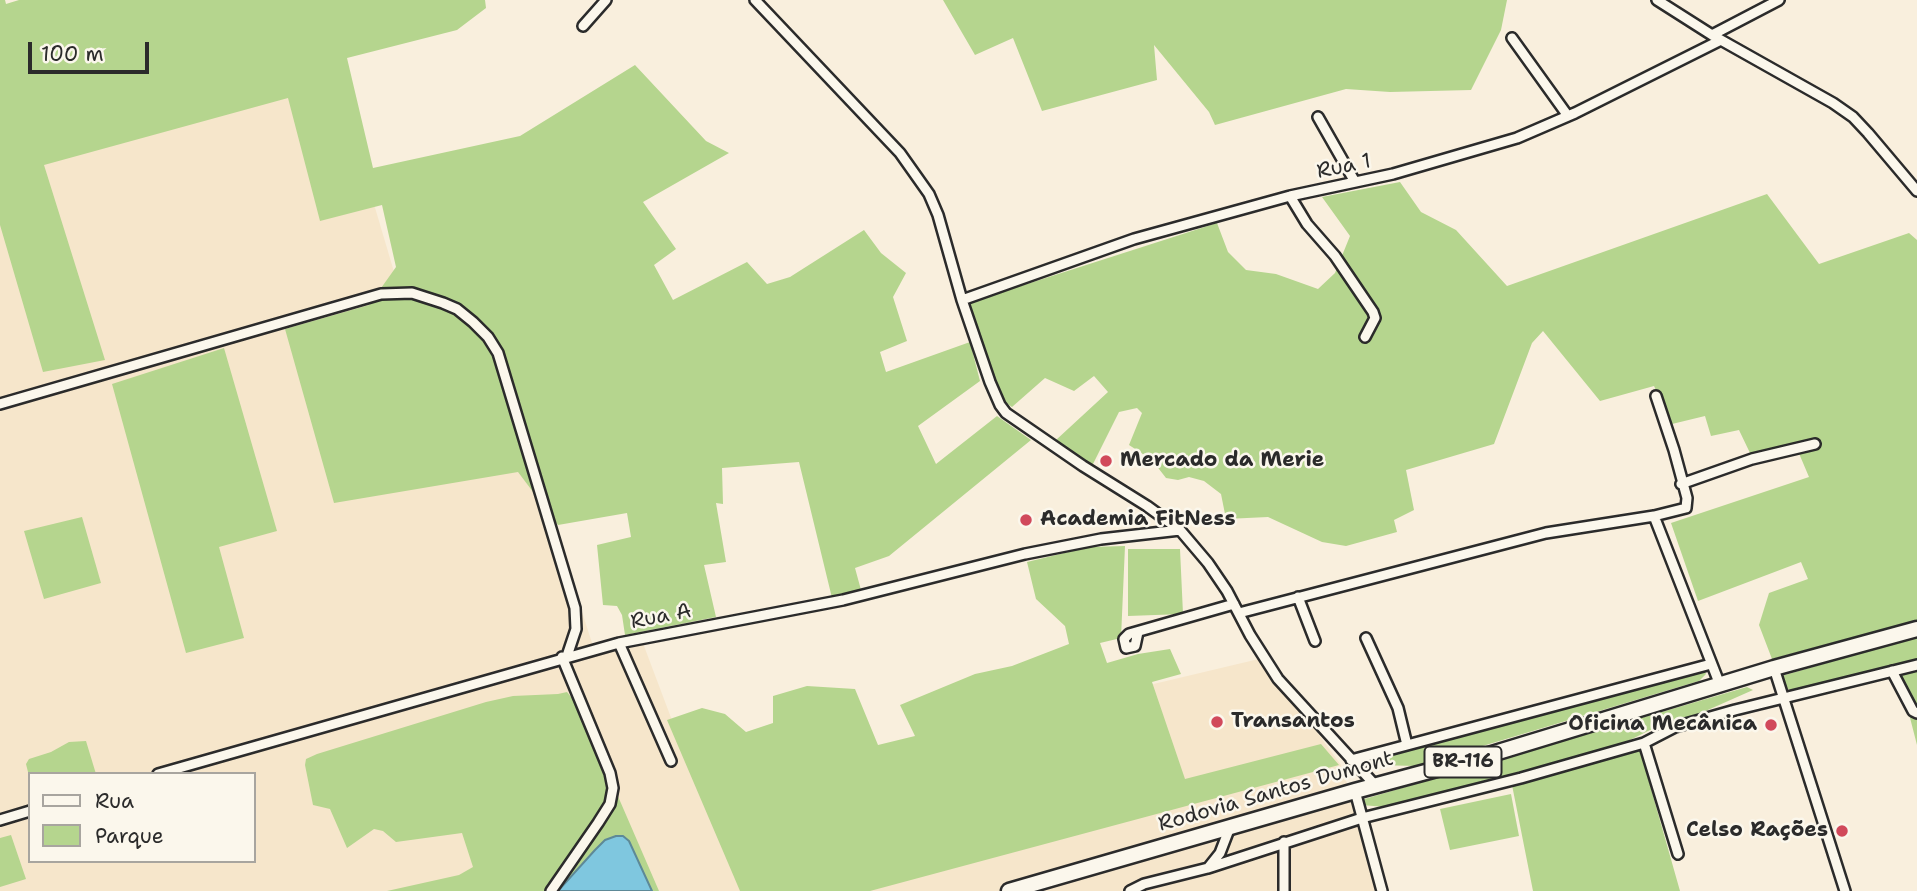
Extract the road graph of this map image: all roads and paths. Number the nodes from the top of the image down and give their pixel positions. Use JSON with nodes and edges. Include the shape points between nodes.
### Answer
{"nodes":[{"id":1,"x":606,"y":0,"type":"edge"},
{"id":2,"x":755,"y":0,"type":"edge"},
{"id":3,"x":1675,"y":0,"type":"edge"},
{"id":4,"x":1779,"y":0,"type":"edge"},
{"id":5,"x":1661,"y":3,"type":"edge"},
{"id":6,"x":583,"y":26,"type":"dead end"},
{"id":7,"x":1512,"y":38,"type":"dead end"},
{"id":8,"x":1717,"y":38,"type":"junction"},
{"id":9,"x":1568,"y":116,"type":"junction"},
{"id":10,"x":1318,"y":117,"type":"dead end"},
{"id":11,"x":1355,"y":183,"type":"junction"},
{"id":12,"x":1917,"y":191,"type":"edge"},
{"id":13,"x":1290,"y":196,"type":"junction"},
{"id":14,"x":962,"y":300,"type":"junction"},
{"id":15,"x":1364,"y":337,"type":"dead end"},
{"id":16,"x":1656,"y":396,"type":"dead end"},
{"id":17,"x":0,"y":404,"type":"edge"},
{"id":18,"x":1815,"y":444,"type":"dead end"},
{"id":19,"x":1681,"y":484,"type":"junction"},
{"id":20,"x":1654,"y":516,"type":"junction"},
{"id":21,"x":1180,"y":530,"type":"junction"},
{"id":22,"x":1298,"y":597,"type":"junction"},
{"id":23,"x":1236,"y":609,"type":"junction"},
{"id":24,"x":1917,"y":629,"type":"edge"},
{"id":25,"x":1138,"y":632,"type":"dead end"},
{"id":26,"x":1366,"y":638,"type":"dead end"},
{"id":27,"x":1315,"y":641,"type":"dead end"},
{"id":28,"x":619,"y":643,"type":"junction"},
{"id":29,"x":564,"y":657,"type":"junction"},
{"id":30,"x":1711,"y":664,"type":"junction"},
{"id":31,"x":1917,"y":665,"type":"edge"},
{"id":32,"x":1774,"y":668,"type":"junction"},
{"id":33,"x":1892,"y":671,"type":"junction"},
{"id":34,"x":1720,"y":685,"type":"junction"},
{"id":35,"x":1782,"y":698,"type":"junction"},
{"id":36,"x":1917,"y":713,"type":"edge"},
{"id":37,"x":1644,"y":743,"type":"junction"},
{"id":38,"x":1407,"y":745,"type":"junction"},
{"id":39,"x":1351,"y":760,"type":"junction"},
{"id":40,"x":671,"y":761,"type":"dead end"},
{"id":41,"x":165,"y":772,"type":"edge"},
{"id":42,"x":1375,"y":785,"type":"junction"},
{"id":43,"x":1355,"y":790,"type":"junction"},
{"id":44,"x":28,"y":812,"type":"edge"},
{"id":45,"x":1363,"y":818,"type":"junction"},
{"id":46,"x":0,"y":820,"type":"edge"},
{"id":47,"x":1230,"y":827,"type":"junction"},
{"id":48,"x":1284,"y":842,"type":"junction"},
{"id":49,"x":1678,"y":854,"type":"dead end"},
{"id":50,"x":1208,"y":867,"type":"junction"},
{"id":51,"x":551,"y":891,"type":"edge"},
{"id":52,"x":1009,"y":891,"type":"edge"},
{"id":53,"x":1130,"y":891,"type":"edge"},
{"id":54,"x":1284,"y":891,"type":"edge"},
{"id":55,"x":1382,"y":891,"type":"edge"},
{"id":56,"x":1844,"y":891,"type":"edge"}],
"edges":[{"from":1,"to":6,"type":"street"},
{"from":2,"to":14,"type":"street","via":[[918,176],[938,215]]},
{"from":3,"to":5,"type":"street"},
{"from":4,"to":8,"type":"street","name":"Rua 1"},
{"from":5,"to":8,"type":"street"},
{"from":7,"to":9,"type":"street"},
{"from":8,"to":9,"type":"street","name":"Rua 1"},
{"from":8,"to":12,"type":"street","via":[[1853,117]]},
{"from":9,"to":11,"type":"street","name":"Rua 1","via":[[1471,153]]},
{"from":10,"to":11,"type":"street"},
{"from":11,"to":13,"type":"street","name":"Rua 1"},
{"from":13,"to":14,"type":"street","name":"Rua 1","via":[[1134,239]]},
{"from":13,"to":15,"type":"street","via":[[1373,312],[1375,318]]},
{"from":14,"to":21,"type":"street","via":[[992,390],[1006,412]]},
{"from":16,"to":19,"type":"street"},
{"from":17,"to":29,"type":"street","via":[[381,294],[412,293],[457,309],[488,337],[498,353],[575,608],[576,629]]},
{"from":18,"to":19,"type":"street","via":[[1752,459]]},
{"from":19,"to":20,"type":"street","via":[[1686,508]]},
{"from":20,"to":22,"type":"street","via":[[1546,533]]},
{"from":20,"to":30,"type":"street"},
{"from":21,"to":23,"type":"street","via":[[1209,563]]},
{"from":21,"to":28,"type":"street","name":"Rua A","via":[[1025,554],[843,600]]},
{"from":22,"to":23,"type":"street"},
{"from":22,"to":27,"type":"street"},
{"from":23,"to":25,"type":"street"},
{"from":23,"to":39,"type":"street","via":[[1278,679]]},
{"from":24,"to":32,"type":"highway","name":"Rodovia Santos Dumont","number":"BR-116"},
{"from":26,"to":38,"type":"street","via":[[1398,708]]},
{"from":28,"to":29,"type":"street","name":"Rua A"},
{"from":28,"to":40,"type":"street"},
{"from":29,"to":41,"type":"street","name":"Rua A"},
{"from":29,"to":51,"type":"street","via":[[613,788],[598,824]]},
{"from":30,"to":34,"type":"street"},
{"from":30,"to":38,"type":"street"},
{"from":31,"to":33,"type":"street"},
{"from":32,"to":34,"type":"highway","name":"Rodovia Santos Dumont","number":"BR-116"},
{"from":32,"to":35,"type":"street"},
{"from":33,"to":35,"type":"street"},
{"from":33,"to":36,"type":"street"},
{"from":34,"to":42,"type":"highway","name":"Rodovia Santos Dumont","number":"BR-116"},
{"from":35,"to":37,"type":"street","via":[[1675,727]]},
{"from":35,"to":56,"type":"street"},
{"from":37,"to":45,"type":"street"},
{"from":37,"to":49,"type":"street"},
{"from":38,"to":39,"type":"street"},
{"from":39,"to":42,"type":"street"},
{"from":42,"to":43,"type":"highway","name":"Rodovia Santos Dumont","number":"BR-116"},
{"from":43,"to":45,"type":"street"},
{"from":43,"to":47,"type":"highway","name":"Rodovia Santos Dumont","number":"BR-116"},
{"from":44,"to":46,"type":"street"},
{"from":45,"to":48,"type":"street"},
{"from":45,"to":55,"type":"street"},
{"from":47,"to":50,"type":"street","via":[[1220,853]]},
{"from":47,"to":52,"type":"highway","name":"Rodovia Santos Dumont","number":"BR-116"},
{"from":48,"to":50,"type":"street"},
{"from":48,"to":54,"type":"street"},
{"from":50,"to":53,"type":"street"}]}
